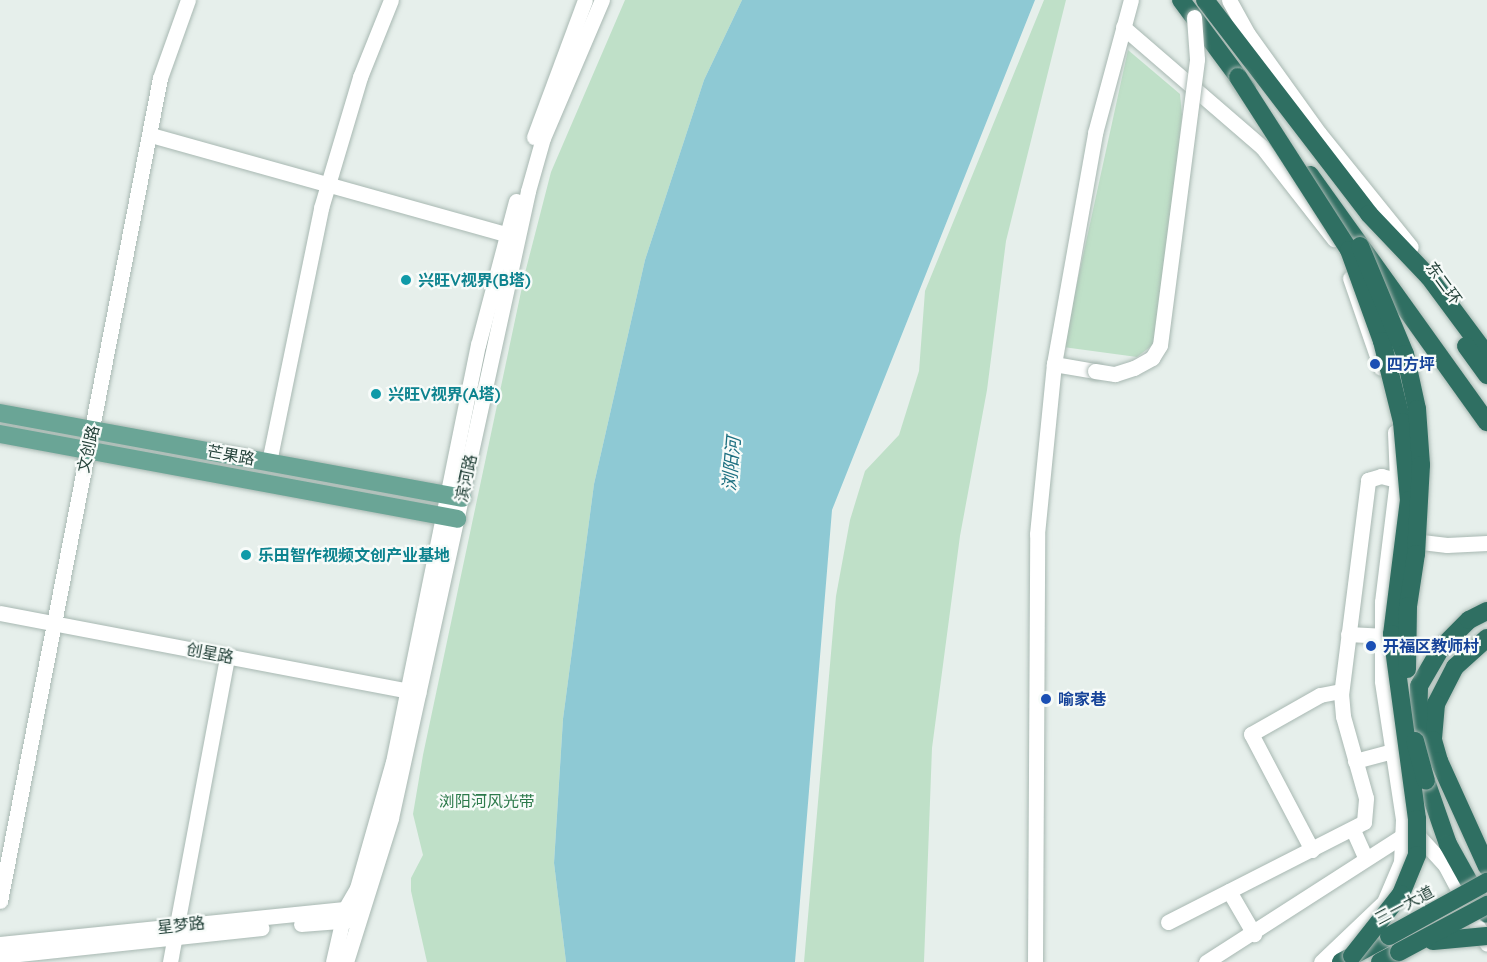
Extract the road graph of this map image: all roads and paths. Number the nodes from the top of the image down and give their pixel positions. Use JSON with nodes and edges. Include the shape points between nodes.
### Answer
{"nodes":[{"id":1,"x":188,"y":0,"type":"edge"},
{"id":2,"x":391,"y":0,"type":"edge"},
{"id":3,"x":585,"y":0,"type":"edge"},
{"id":4,"x":602,"y":0,"type":"edge"},
{"id":5,"x":1131,"y":0,"type":"edge"},
{"id":6,"x":1181,"y":0,"type":"edge"},
{"id":7,"x":1205,"y":0,"type":"edge"},
{"id":8,"x":1229,"y":0,"type":"edge"},
{"id":9,"x":1194,"y":17,"type":"junction"},
{"id":10,"x":1124,"y":27,"type":"junction"},
{"id":11,"x":1238,"y":77,"type":"junction"},
{"id":12,"x":151,"y":135,"type":"junction"},
{"id":13,"x":328,"y":184,"type":"junction"},
{"id":14,"x":1369,"y":214,"type":"junction"},
{"id":15,"x":512,"y":236,"type":"junction"},
{"id":16,"x":1357,"y":239,"type":"junction"},
{"id":17,"x":1487,"y":344,"type":"edge"},
{"id":18,"x":1487,"y":355,"type":"edge"},
{"id":19,"x":1054,"y":364,"type":"junction"},
{"id":20,"x":1487,"y":375,"type":"edge"},
{"id":21,"x":0,"y":413,"type":"edge"},
{"id":22,"x":1487,"y":422,"type":"edge"},
{"id":23,"x":92,"y":430,"type":"junction"},
{"id":24,"x":0,"y":434,"type":"edge"},
{"id":25,"x":87,"y":450,"type":"junction"},
{"id":26,"x":269,"y":462,"type":"junction"},
{"id":27,"x":1397,"y":480,"type":"junction"},
{"id":28,"x":454,"y":496,"type":"junction"},
{"id":29,"x":450,"y":518,"type":"junction"},
{"id":30,"x":1390,"y":538,"type":"junction"},
{"id":31,"x":1487,"y":543,"type":"edge"},
{"id":32,"x":1487,"y":610,"type":"edge"},
{"id":33,"x":0,"y":613,"type":"edge"},
{"id":34,"x":51,"y":623,"type":"junction"},
{"id":35,"x":1348,"y":634,"type":"junction"},
{"id":36,"x":1381,"y":636,"type":"junction"},
{"id":37,"x":1487,"y":638,"type":"edge"},
{"id":38,"x":228,"y":656,"type":"junction"},
{"id":39,"x":1341,"y":691,"type":"junction"},
{"id":40,"x":414,"y":692,"type":"junction"},
{"id":41,"x":1392,"y":751,"type":"junction"},
{"id":42,"x":1417,"y":755,"type":"junction"},
{"id":43,"x":1355,"y":761,"type":"junction"},
{"id":44,"x":1403,"y":819,"type":"junction"},
{"id":45,"x":1353,"y":830,"type":"junction"},
{"id":46,"x":1404,"y":835,"type":"junction"},
{"id":47,"x":1312,"y":850,"type":"junction"},
{"id":48,"x":1365,"y":857,"type":"junction"},
{"id":49,"x":1487,"y":867,"type":"edge"},
{"id":50,"x":1487,"y":882,"type":"edge"},
{"id":51,"x":1229,"y":891,"type":"junction"},
{"id":52,"x":0,"y":901,"type":"edge"},
{"id":53,"x":1487,"y":905,"type":"edge"},
{"id":54,"x":361,"y":913,"type":"junction"},
{"id":55,"x":1487,"y":914,"type":"edge"},
{"id":56,"x":344,"y":915,"type":"junction"},
{"id":57,"x":1168,"y":922,"type":"dead end"},
{"id":58,"x":175,"y":931,"type":"junction"},
{"id":59,"x":1254,"y":934,"type":"junction"},
{"id":60,"x":1487,"y":936,"type":"edge"},
{"id":61,"x":0,"y":944,"type":"edge"},
{"id":62,"x":1487,"y":944,"type":"edge"},
{"id":63,"x":1399,"y":951,"type":"junction"},
{"id":64,"x":0,"y":956,"type":"edge"},
{"id":65,"x":1346,"y":959,"type":"edge"},
{"id":66,"x":170,"y":962,"type":"edge"},
{"id":67,"x":333,"y":962,"type":"edge"},
{"id":68,"x":346,"y":962,"type":"edge"},
{"id":69,"x":1035,"y":962,"type":"edge"},
{"id":70,"x":1206,"y":962,"type":"edge"},
{"id":71,"x":1321,"y":962,"type":"edge"},
{"id":72,"x":1380,"y":962,"type":"edge"}],
"edges":[{"from":1,"to":12,"type":"street","name":"文创路","via":[[160,78]]},
{"from":2,"to":13,"type":"street","via":[[360,77]]},
{"from":3,"to":15,"type":"street","name":"滨河路","via":[[530,149]]},
{"from":4,"to":15,"type":"street","name":"滨河路","via":[[543,138]]},
{"from":5,"to":10,"type":"street"},
{"from":6,"to":9,"type":"highway"},
{"from":7,"to":14,"type":"highway"},
{"from":8,"to":17,"type":"street","via":[[1248,34],[1319,133]]},
{"from":9,"to":11,"type":"highway"},
{"from":9,"to":19,"type":"street","bridge":true,"via":[[1197,59],[1160,345],[1152,358],[1115,374]]},
{"from":10,"to":19,"type":"street","via":[[1095,133]]},
{"from":10,"to":27,"type":"street","via":[[1262,147],[1339,246],[1394,404]]},
{"from":11,"to":16,"type":"highway","bridge":true},
{"from":11,"to":65,"type":"highway","bridge":true,"via":[[1349,250],[1382,341],[1402,422],[1408,500],[1392,634],[1417,819],[1417,855],[1401,894]]},
{"from":12,"to":13,"type":"street"},
{"from":12,"to":23,"type":"street","name":"文创路"},
{"from":13,"to":15,"type":"street"},
{"from":13,"to":26,"type":"street","via":[[293,331]]},
{"from":14,"to":18,"type":"highway","via":[[1429,277]]},
{"from":14,"to":20,"type":"highway","name":"东二环"},
{"from":15,"to":28,"type":"street","name":"滨河路"},
{"from":16,"to":22,"type":"highway","bridge":true},
{"from":16,"to":42,"type":"highway","bridge":true,"via":[[1405,354],[1417,409],[1421,465],[1406,649]]},
{"from":19,"to":69,"type":"street","via":[[1037,534]]},
{"from":21,"to":23,"type":"main road","name":"芒果路"},
{"from":23,"to":25,"type":"street","name":"文创路"},
{"from":23,"to":26,"type":"main road","name":"芒果路"},
{"from":24,"to":25,"type":"main road","name":"芒果路"},
{"from":25,"to":29,"type":"main road","name":"芒果路"},
{"from":25,"to":34,"type":"street","name":"文创路"},
{"from":26,"to":28,"type":"main road","name":"芒果路"},
{"from":27,"to":30,"type":"street"},
{"from":27,"to":35,"type":"street","via":[[1381,476],[1368,480]]},
{"from":28,"to":29,"type":"street","name":"滨河路"},
{"from":29,"to":40,"type":"street","name":"滨河路"},
{"from":30,"to":31,"type":"street","via":[[1447,545]]},
{"from":30,"to":36,"type":"street"},
{"from":32,"to":42,"type":"highway","bridge":true,"via":[[1469,620],[1441,648],[1419,686]]},
{"from":33,"to":34,"type":"street","name":"创星路"},
{"from":34,"to":38,"type":"street","name":"创星路"},
{"from":34,"to":52,"type":"street","name":"文创路"},
{"from":35,"to":36,"type":"street"},
{"from":35,"to":39,"type":"street"},
{"from":36,"to":41,"type":"street","via":[[1384,709]]},
{"from":37,"to":49,"type":"highway","via":[[1455,667],[1436,704],[1433,740],[1438,761]]},
{"from":38,"to":40,"type":"street","name":"创星路"},
{"from":38,"to":58,"type":"street"},
{"from":39,"to":43,"type":"street"},
{"from":39,"to":47,"type":"street","via":[[1320,695],[1251,734]]},
{"from":40,"to":54,"type":"street","name":"滨河路","via":[[391,818]]},
{"from":40,"to":56,"type":"street","name":"滨河路","via":[[357,888]]},
{"from":41,"to":43,"type":"street"},
{"from":41,"to":44,"type":"street"},
{"from":42,"to":55,"type":"highway","bridge":true,"via":[[1448,844]]},
{"from":43,"to":45,"type":"street","via":[[1366,805],[1364,822]]},
{"from":44,"to":46,"type":"street"},
{"from":44,"to":62,"type":"street","via":[[1445,865]]},
{"from":45,"to":47,"type":"street"},
{"from":45,"to":48,"type":"street"},
{"from":46,"to":48,"type":"street"},
{"from":46,"to":71,"type":"street","via":[[1401,862],[1384,902]]},
{"from":47,"to":51,"type":"street"},
{"from":48,"to":59,"type":"street"},
{"from":50,"to":65,"type":"highway","name":"三一大道","bridge":true},
{"from":51,"to":57,"type":"street"},
{"from":51,"to":59,"type":"street"},
{"from":53,"to":63,"type":"highway","bridge":true},
{"from":54,"to":56,"type":"street","name":"星梦路"},
{"from":54,"to":68,"type":"street","name":"滨河路"},
{"from":56,"to":58,"type":"street","name":"星梦路"},
{"from":56,"to":67,"type":"street","name":"滨河路"},
{"from":58,"to":61,"type":"street","name":"星梦路"},
{"from":58,"to":64,"type":"street","name":"星梦路"},
{"from":58,"to":66,"type":"street"},
{"from":59,"to":70,"type":"street"},
{"from":60,"to":63,"type":"highway","bridge":true,"via":[[1447,937]]},
{"from":63,"to":72,"type":"highway"}]}
